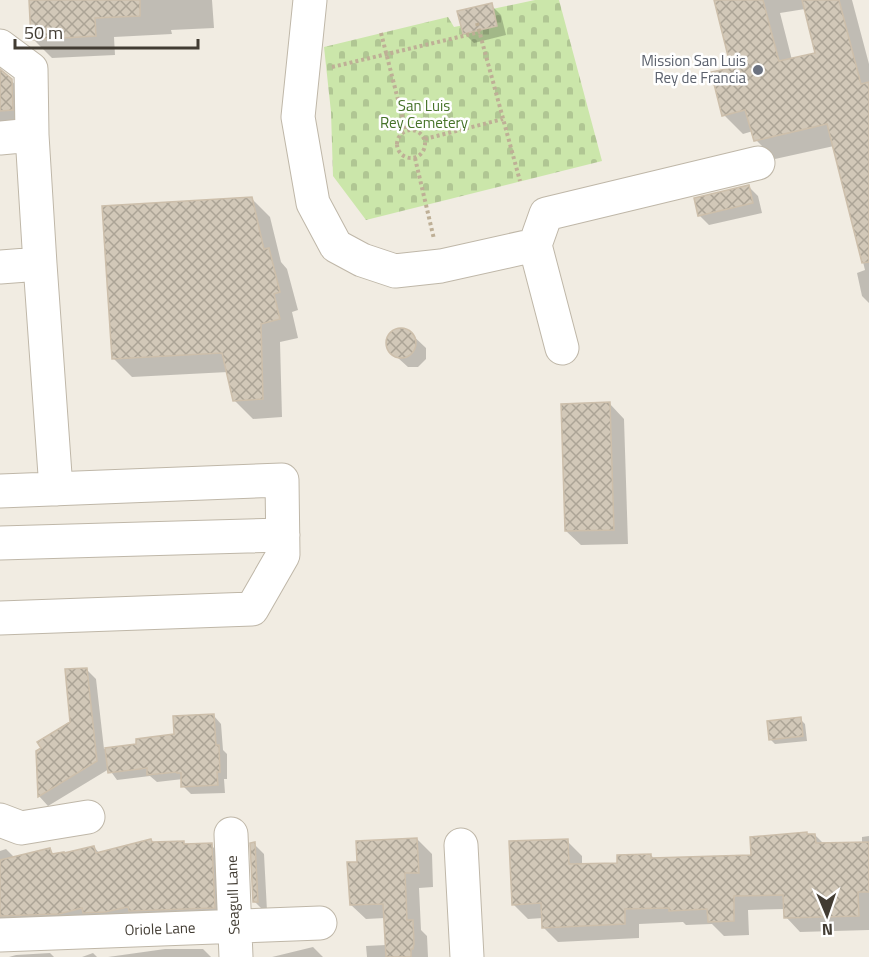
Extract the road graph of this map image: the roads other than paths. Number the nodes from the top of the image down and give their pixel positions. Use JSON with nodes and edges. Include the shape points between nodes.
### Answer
{"nodes":[{"id":1,"x":310,"y":0,"type":"edge"},
{"id":2,"x":0,"y":46,"type":"edge"},
{"id":3,"x":16,"y":137,"type":"edge"},
{"id":4,"x":758,"y":163,"type":"dead end"},
{"id":5,"x":536,"y":245,"type":"junction"},
{"id":6,"x":40,"y":264,"type":"junction"},
{"id":7,"x":0,"y":267,"type":"edge"},
{"id":8,"x":562,"y":348,"type":"dead end"},
{"id":9,"x":56,"y":489,"type":"junction"},
{"id":10,"x":0,"y":491,"type":"edge"},
{"id":11,"x":283,"y":535,"type":"junction"},
{"id":12,"x":0,"y":543,"type":"edge"},
{"id":13,"x":0,"y":618,"type":"edge"},
{"id":14,"x":88,"y":817,"type":"dead end"},
{"id":15,"x":0,"y":820,"type":"edge"},
{"id":16,"x":231,"y":834,"type":"dead end"},
{"id":17,"x":461,"y":845,"type":"dead end"},
{"id":18,"x":320,"y":922,"type":"dead end"},
{"id":19,"x":0,"y":935,"type":"edge"},
{"id":20,"x":235,"y":941,"type":"edge"},
{"id":21,"x":467,"y":957,"type":"edge"}],
"edges":[{"from":1,"to":5,"type":"street","via":[[298,117],[313,203],[336,246],[395,271],[441,266]]},
{"from":2,"to":3,"type":"street","via":[[31,69]]},
{"from":3,"to":6,"type":"street"},
{"from":4,"to":5,"type":"street","via":[[546,214]]},
{"from":5,"to":8,"type":"street"},
{"from":6,"to":7,"type":"street"},
{"from":6,"to":9,"type":"street"},
{"from":9,"to":10,"type":"street"},
{"from":9,"to":11,"type":"street","via":[[282,480]]},
{"from":11,"to":12,"type":"street"},
{"from":11,"to":13,"type":"street","via":[[283,555],[252,609]]},
{"from":14,"to":15,"type":"street","via":[[21,828]]},
{"from":16,"to":20,"type":"street","name":"Seagull Lane"},
{"from":17,"to":21,"type":"street"},
{"from":18,"to":20,"type":"street","name":"Oriole Lane"},
{"from":19,"to":20,"type":"street","name":"Oriole Lane"}]}
